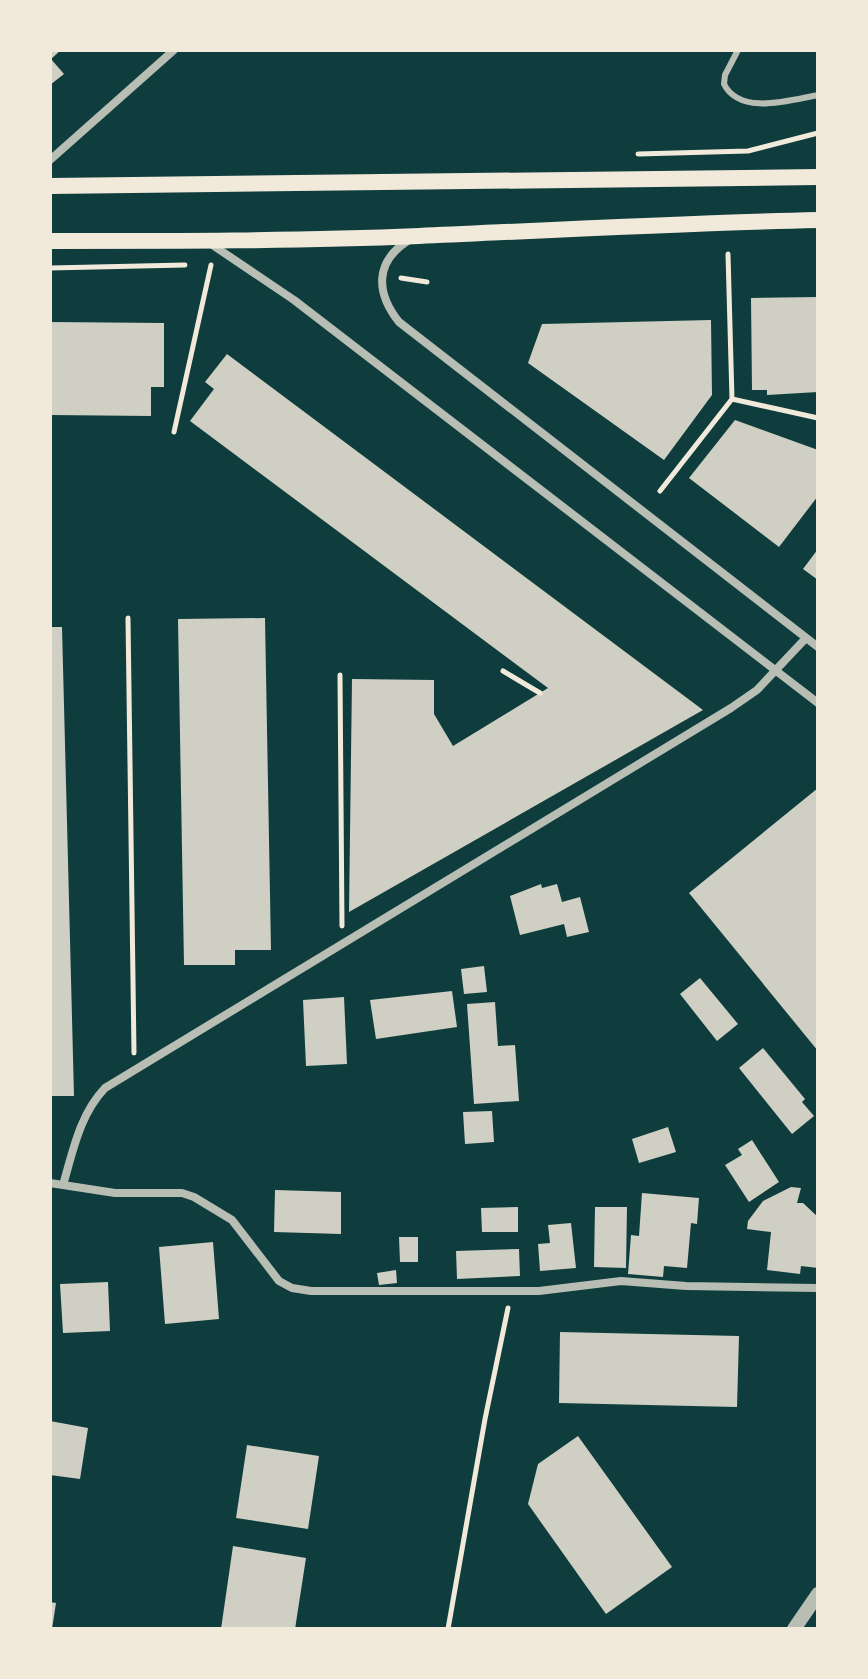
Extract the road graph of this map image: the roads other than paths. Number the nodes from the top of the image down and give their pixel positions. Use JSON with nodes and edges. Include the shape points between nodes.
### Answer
{"nodes":[{"id":1,"x":174,"y":50,"type":"edge"},
{"id":2,"x":738,"y":50,"type":"edge"},
{"id":3,"x":818,"y":95,"type":"edge"},
{"id":4,"x":50,"y":160,"type":"edge"},
{"id":5,"x":818,"y":177,"type":"edge"},
{"id":6,"x":50,"y":186,"type":"edge"},
{"id":7,"x":818,"y":220,"type":"edge"},
{"id":8,"x":417,"y":236,"type":"junction"},
{"id":9,"x":50,"y":241,"type":"edge"},
{"id":10,"x":207,"y":241,"type":"junction"},
{"id":11,"x":806,"y":638,"type":"junction"},
{"id":12,"x":818,"y":647,"type":"edge"},
{"id":13,"x":776,"y":671,"type":"junction"},
{"id":14,"x":818,"y":703,"type":"edge"},
{"id":15,"x":50,"y":1183,"type":"edge"},
{"id":16,"x":63,"y":1185,"type":"junction"},
{"id":17,"x":818,"y":1288,"type":"edge"},
{"id":18,"x":818,"y":1594,"type":"edge"},
{"id":19,"x":794,"y":1629,"type":"edge"}],
"edges":[{"from":1,"to":4,"type":"street"},
{"from":2,"to":3,"type":"lane","via":[[724,84],[736,100],[755,104]]},
{"from":5,"to":6,"type":"main road"},
{"from":7,"to":8,"type":"main road"},
{"from":8,"to":10,"type":"main road"},
{"from":8,"to":11,"type":"street","via":[[394,252],[382,276],[387,307],[399,322]]},
{"from":9,"to":10,"type":"main road"},
{"from":10,"to":13,"type":"street","via":[[294,300]]},
{"from":11,"to":12,"type":"street"},
{"from":11,"to":13,"type":"street"},
{"from":13,"to":14,"type":"street"},
{"from":13,"to":16,"type":"street","via":[[731,708],[105,1088],[81,1126]]},
{"from":15,"to":16,"type":"street"},
{"from":16,"to":17,"type":"street","via":[[115,1193],[182,1193],[204,1201],[232,1220],[279,1281],[311,1291],[539,1291],[621,1281]]},
{"from":18,"to":19,"type":"street"}]}
